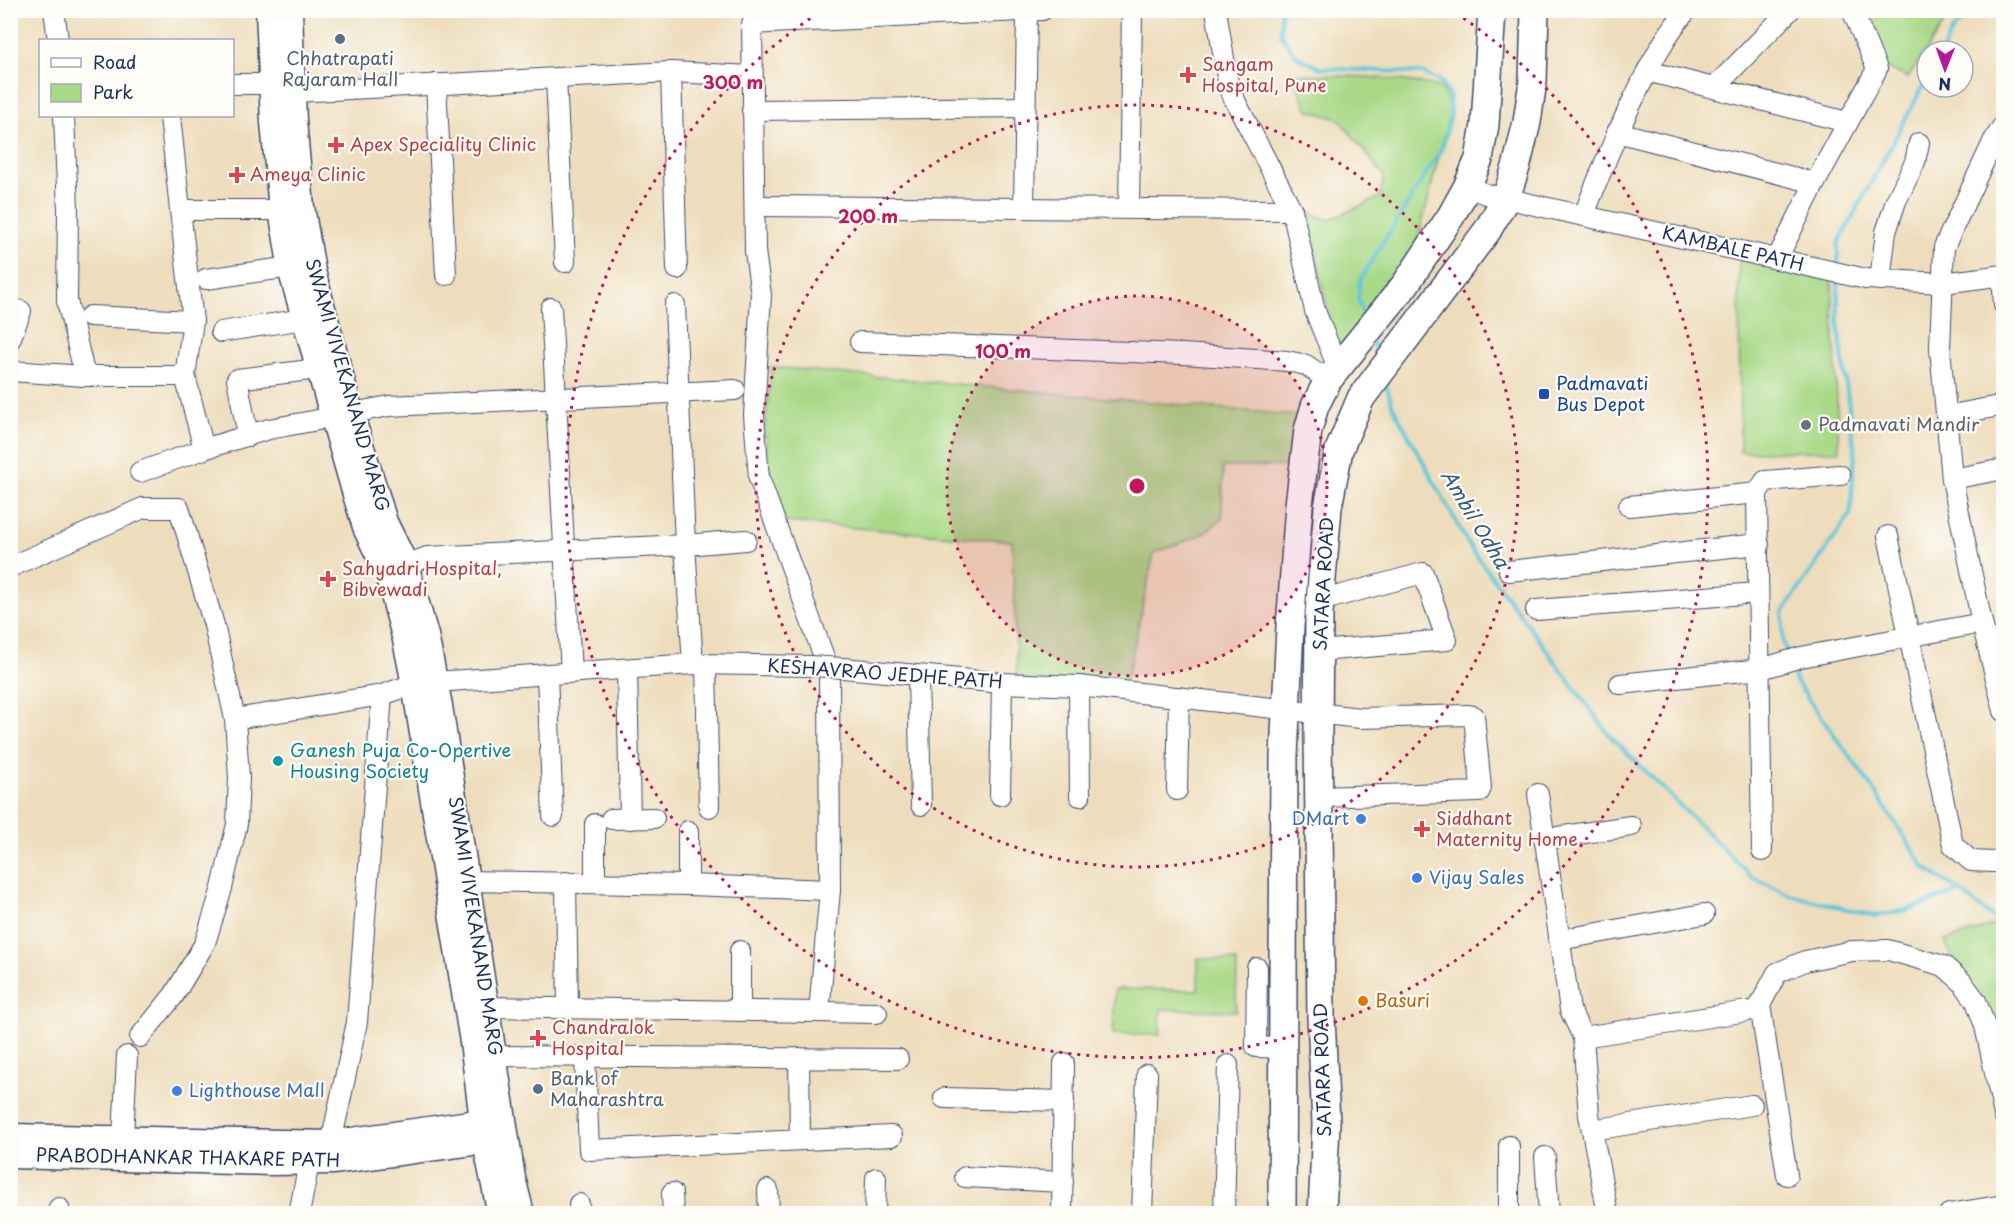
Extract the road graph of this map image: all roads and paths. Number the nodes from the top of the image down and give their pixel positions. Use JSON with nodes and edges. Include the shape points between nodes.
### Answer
{"nodes":[{"id":1,"x":54,"y":10,"type":"edge"},
{"id":2,"x":268,"y":10,"type":"edge"},
{"id":3,"x":290,"y":10,"type":"edge"},
{"id":4,"x":1042,"y":10,"type":"edge"},
{"id":5,"x":1132,"y":10,"type":"edge"},
{"id":6,"x":1216,"y":10,"type":"edge"},
{"id":7,"x":1492,"y":10,"type":"edge"},
{"id":8,"x":1534,"y":10,"type":"edge"},
{"id":9,"x":1687,"y":10,"type":"edge"},
{"id":10,"x":1790,"y":10,"type":"edge"},
{"id":11,"x":1852,"y":10,"type":"edge"},
{"id":12,"x":1027,"y":11,"type":"edge"},
{"id":13,"x":58,"y":39,"type":"edge"},
{"id":14,"x":1647,"y":70,"type":"junction"},
{"id":15,"x":671,"y":72,"type":"junction"},
{"id":16,"x":752,"y":76,"type":"junction"},
{"id":17,"x":556,"y":78,"type":"junction"},
{"id":18,"x":234,"y":84,"type":"edge"},
{"id":19,"x":436,"y":84,"type":"junction"},
{"id":20,"x":1715,"y":87,"type":"junction"},
{"id":21,"x":282,"y":88,"type":"junction"},
{"id":22,"x":1025,"y":107,"type":"junction"},
{"id":23,"x":752,"y":110,"type":"junction"},
{"id":24,"x":64,"y":117,"type":"edge"},
{"id":25,"x":170,"y":117,"type":"edge"},
{"id":26,"x":1847,"y":122,"type":"junction"},
{"id":27,"x":2004,"y":124,"type":"edge"},
{"id":28,"x":1617,"y":132,"type":"junction"},
{"id":29,"x":1919,"y":143,"type":"dead end"},
{"id":30,"x":1815,"y":183,"type":"junction"},
{"id":31,"x":1467,"y":187,"type":"junction"},
{"id":32,"x":1506,"y":198,"type":"junction"},
{"id":33,"x":755,"y":206,"type":"junction"},
{"id":34,"x":1024,"y":207,"type":"junction"},
{"id":35,"x":1129,"y":207,"type":"junction"},
{"id":36,"x":180,"y":210,"type":"junction"},
{"id":37,"x":282,"y":210,"type":"junction"},
{"id":38,"x":1292,"y":210,"type":"junction"},
{"id":39,"x":1584,"y":215,"type":"junction"},
{"id":40,"x":1777,"y":259,"type":"junction"},
{"id":41,"x":565,"y":262,"type":"dead end"},
{"id":42,"x":291,"y":267,"type":"junction"},
{"id":43,"x":677,"y":268,"type":"dead end"},
{"id":44,"x":446,"y":275,"type":"dead end"},
{"id":45,"x":2003,"y":275,"type":"edge"},
{"id":46,"x":207,"y":279,"type":"dead end"},
{"id":47,"x":1880,"y":280,"type":"junction"},
{"id":48,"x":1943,"y":283,"type":"junction"},
{"id":49,"x":675,"y":304,"type":"dead end"},
{"id":50,"x":2004,"y":305,"type":"edge"},
{"id":51,"x":10,"y":308,"type":"edge"},
{"id":52,"x":551,"y":308,"type":"dead end"},
{"id":53,"x":90,"y":316,"type":"dead end"},
{"id":54,"x":304,"y":319,"type":"junction"},
{"id":55,"x":193,"y":321,"type":"junction"},
{"id":56,"x":221,"y":332,"type":"dead end"},
{"id":57,"x":10,"y":340,"type":"edge"},
{"id":58,"x":860,"y":342,"type":"dead end"},
{"id":59,"x":1338,"y":368,"type":"junction"},
{"id":60,"x":318,"y":369,"type":"junction"},
{"id":61,"x":10,"y":371,"type":"edge"},
{"id":62,"x":85,"y":376,"type":"junction"},
{"id":63,"x":184,"y":376,"type":"junction"},
{"id":64,"x":735,"y":390,"type":"dead end"},
{"id":65,"x":678,"y":392,"type":"junction"},
{"id":66,"x":555,"y":398,"type":"junction"},
{"id":67,"x":2004,"y":405,"type":"edge"},
{"id":68,"x":1947,"y":416,"type":"junction"},
{"id":69,"x":334,"y":417,"type":"junction"},
{"id":70,"x":248,"y":436,"type":"junction"},
{"id":71,"x":204,"y":449,"type":"junction"},
{"id":72,"x":2004,"y":469,"type":"edge"},
{"id":73,"x":140,"y":472,"type":"dead end"},
{"id":74,"x":1840,"y":475,"type":"dead end"},
{"id":75,"x":1952,"y":479,"type":"junction"},
{"id":76,"x":1756,"y":493,"type":"junction"},
{"id":77,"x":1629,"y":506,"type":"dead end"},
{"id":78,"x":1888,"y":536,"type":"dead end"},
{"id":79,"x":746,"y":540,"type":"dead end"},
{"id":80,"x":1759,"y":544,"type":"junction"},
{"id":81,"x":685,"y":545,"type":"junction"},
{"id":82,"x":565,"y":550,"type":"junction"},
{"id":83,"x":406,"y":565,"type":"junction"},
{"id":84,"x":10,"y":567,"type":"edge"},
{"id":85,"x":1509,"y":572,"type":"dead end"},
{"id":86,"x":1757,"y":593,"type":"junction"},
{"id":87,"x":1320,"y":601,"type":"junction"},
{"id":88,"x":1536,"y":610,"type":"dead end"},
{"id":89,"x":1982,"y":623,"type":"junction"},
{"id":90,"x":1909,"y":637,"type":"junction"},
{"id":91,"x":1320,"y":651,"type":"junction"},
{"id":92,"x":699,"y":664,"type":"junction"},
{"id":93,"x":627,"y":669,"type":"junction"},
{"id":94,"x":1761,"y":669,"type":"junction"},
{"id":95,"x":571,"y":673,"type":"junction"},
{"id":96,"x":547,"y":674,"type":"junction"},
{"id":97,"x":918,"y":676,"type":"junction"},
{"id":98,"x":425,"y":683,"type":"junction"},
{"id":99,"x":1002,"y":683,"type":"junction"},
{"id":100,"x":1620,"y":684,"type":"dead end"},
{"id":101,"x":1079,"y":686,"type":"junction"},
{"id":102,"x":382,"y":695,"type":"junction"},
{"id":103,"x":1179,"y":697,"type":"junction"},
{"id":104,"x":2002,"y":701,"type":"edge"},
{"id":105,"x":1286,"y":709,"type":"junction"},
{"id":106,"x":1318,"y":712,"type":"junction"},
{"id":107,"x":235,"y":719,"type":"junction"},
{"id":108,"x":1177,"y":790,"type":"dead end"},
{"id":109,"x":1538,"y":794,"type":"dead end"},
{"id":110,"x":1000,"y":795,"type":"dead end"},
{"id":111,"x":1080,"y":796,"type":"dead end"},
{"id":112,"x":1318,"y":797,"type":"junction"},
{"id":113,"x":921,"y":805,"type":"dead end"},
{"id":114,"x":709,"y":807,"type":"dead end"},
{"id":115,"x":553,"y":816,"type":"dead end"},
{"id":116,"x":654,"y":818,"type":"dead end"},
{"id":117,"x":612,"y":821,"type":"junction"},
{"id":118,"x":1631,"y":826,"type":"dead end"},
{"id":119,"x":688,"y":831,"type":"dead end"},
{"id":120,"x":1544,"y":839,"type":"junction"},
{"id":121,"x":1762,"y":851,"type":"dead end"},
{"id":122,"x":2004,"y":859,"type":"edge"},
{"id":123,"x":468,"y":880,"type":"junction"},
{"id":124,"x":566,"y":882,"type":"junction"},
{"id":125,"x":595,"y":883,"type":"junction"},
{"id":126,"x":688,"y":885,"type":"junction"},
{"id":127,"x":830,"y":890,"type":"junction"},
{"id":128,"x":1704,"y":914,"type":"dead end"},
{"id":129,"x":1559,"y":940,"type":"junction"},
{"id":130,"x":740,"y":951,"type":"dead end"},
{"id":131,"x":1257,"y":968,"type":"dead end"},
{"id":132,"x":488,"y":1007,"type":"junction"},
{"id":133,"x":568,"y":1008,"type":"junction"},
{"id":134,"x":740,"y":1011,"type":"junction"},
{"id":135,"x":1747,"y":1011,"type":"dead end"},
{"id":136,"x":819,"y":1012,"type":"junction"},
{"id":137,"x":877,"y":1013,"type":"dead end"},
{"id":138,"x":140,"y":1037,"type":"dead end"},
{"id":139,"x":1583,"y":1037,"type":"junction"},
{"id":140,"x":1284,"y":1048,"type":"junction"},
{"id":141,"x":127,"y":1056,"type":"dead end"},
{"id":142,"x":496,"y":1056,"type":"junction"},
{"id":143,"x":585,"y":1057,"type":"junction"},
{"id":144,"x":799,"y":1058,"type":"junction"},
{"id":145,"x":898,"y":1059,"type":"dead end"},
{"id":146,"x":1064,"y":1063,"type":"dead end"},
{"id":147,"x":1228,"y":1065,"type":"dead end"},
{"id":148,"x":1147,"y":1074,"type":"dead end"},
{"id":149,"x":944,"y":1098,"type":"dead end"},
{"id":150,"x":1064,"y":1101,"type":"junction"},
{"id":151,"x":1752,"y":1105,"type":"dead end"},
{"id":152,"x":2004,"y":1115,"type":"edge"},
{"id":153,"x":495,"y":1130,"type":"junction"},
{"id":154,"x":1592,"y":1130,"type":"junction"},
{"id":155,"x":10,"y":1136,"type":"edge"},
{"id":156,"x":892,"y":1136,"type":"dead end"},
{"id":157,"x":123,"y":1139,"type":"junction"},
{"id":158,"x":800,"y":1140,"type":"junction"},
{"id":159,"x":331,"y":1143,"type":"junction"},
{"id":160,"x":1509,"y":1146,"type":"dead end"},
{"id":161,"x":10,"y":1156,"type":"edge"},
{"id":162,"x":1545,"y":1157,"type":"dead end"},
{"id":163,"x":309,"y":1162,"type":"junction"},
{"id":164,"x":1787,"y":1175,"type":"dead end"},
{"id":165,"x":965,"y":1177,"type":"dead end"},
{"id":166,"x":876,"y":1178,"type":"dead end"},
{"id":167,"x":1063,"y":1182,"type":"junction"},
{"id":168,"x":768,"y":1190,"type":"dead end"},
{"id":169,"x":672,"y":1192,"type":"dead end"},
{"id":170,"x":2004,"y":1205,"type":"edge"},
{"id":171,"x":299,"y":1214,"type":"edge"},
{"id":172,"x":500,"y":1214,"type":"edge"},
{"id":173,"x":522,"y":1214,"type":"edge"},
{"id":174,"x":673,"y":1214,"type":"edge"},
{"id":175,"x":770,"y":1214,"type":"edge"},
{"id":176,"x":875,"y":1214,"type":"edge"},
{"id":177,"x":1062,"y":1214,"type":"edge"},
{"id":178,"x":1142,"y":1214,"type":"edge"},
{"id":179,"x":1224,"y":1214,"type":"edge"},
{"id":180,"x":1282,"y":1214,"type":"edge"},
{"id":181,"x":1322,"y":1214,"type":"edge"},
{"id":182,"x":1509,"y":1214,"type":"edge"},
{"id":183,"x":1550,"y":1214,"type":"edge"},
{"id":184,"x":1608,"y":1214,"type":"edge"},
{"id":185,"x":1949,"y":1214,"type":"edge"}],
"edges":[{"from":1,"to":13,"type":"street"},
{"from":2,"to":21,"type":"main road","name":"SWAMI VIVEKANAND MARG"},
{"from":3,"to":21,"type":"main road","name":"SWAMI VIVEKANAND MARG"},
{"from":4,"to":12,"type":"street"},
{"from":5,"to":35,"type":"street"},
{"from":6,"to":38,"type":"street","via":[[1229,88]]},
{"from":7,"to":31,"type":"highway","name":"SATARA ROAD","via":[[1485,125],[1479,159]]},
{"from":8,"to":32,"type":"highway","name":"SATARA ROAD","via":[[1533,81],[1527,122]]},
{"from":9,"to":14,"type":"street"},
{"from":10,"to":20,"type":"street"},
{"from":11,"to":26,"type":"street","via":[[1877,69]]},
{"from":12,"to":16,"type":"street","via":[[752,24]]},
{"from":12,"to":22,"type":"street"},
{"from":14,"to":20,"type":"street"},
{"from":14,"to":28,"type":"street"},
{"from":15,"to":16,"type":"street"},
{"from":15,"to":17,"type":"street"},
{"from":15,"to":43,"type":"street"},
{"from":16,"to":23,"type":"street"},
{"from":17,"to":19,"type":"street"},
{"from":17,"to":41,"type":"street"},
{"from":18,"to":21,"type":"street"},
{"from":19,"to":21,"type":"street"},
{"from":19,"to":44,"type":"street"},
{"from":20,"to":26,"type":"street"},
{"from":21,"to":37,"type":"main road","name":"SWAMI VIVEKANAND MARG","via":[[273,122]]},
{"from":21,"to":69,"type":"main road","name":"SWAMI VIVEKANAND MARG","via":[[294,121],[302,207]]},
{"from":22,"to":23,"type":"street"},
{"from":22,"to":34,"type":"street"},
{"from":23,"to":33,"type":"street"},
{"from":24,"to":62,"type":"street","via":[[67,301]]},
{"from":25,"to":36,"type":"street"},
{"from":26,"to":30,"type":"street"},
{"from":27,"to":48,"type":"street","via":[[1944,248]]},
{"from":28,"to":30,"type":"street"},
{"from":28,"to":39,"type":"street"},
{"from":29,"to":47,"type":"street","via":[[1886,232]]},
{"from":30,"to":40,"type":"street"},
{"from":31,"to":32,"type":"street","name":"KAMBALE PATH"},
{"from":31,"to":59,"type":"highway","name":"SATARA ROAD","via":[[1432,246],[1385,312]]},
{"from":32,"to":39,"type":"street","name":"KAMBALE PATH"},
{"from":32,"to":87,"type":"highway","name":"SATARA ROAD","via":[[1487,231],[1361,398],[1339,450],[1328,507]]},
{"from":33,"to":34,"type":"street"},
{"from":33,"to":127,"type":"street","via":[[761,295],[754,415],[759,478],[829,671]]},
{"from":34,"to":35,"type":"street"},
{"from":35,"to":38,"type":"street"},
{"from":36,"to":37,"type":"street"},
{"from":36,"to":55,"type":"street"},
{"from":37,"to":42,"type":"main road","name":"SWAMI VIVEKANAND MARG"},
{"from":38,"to":59,"type":"street","via":[[1315,311]]},
{"from":39,"to":40,"type":"street","name":"KAMBALE PATH"},
{"from":40,"to":47,"type":"street","name":"KAMBALE PATH"},
{"from":42,"to":46,"type":"street"},
{"from":42,"to":54,"type":"main road","name":"SWAMI VIVEKANAND MARG"},
{"from":45,"to":48,"type":"street","name":"KAMBALE PATH"},
{"from":45,"to":50,"type":"street"},
{"from":47,"to":48,"type":"street","name":"KAMBALE PATH"},
{"from":48,"to":68,"type":"street","via":[[1940,348]]},
{"from":49,"to":65,"type":"street"},
{"from":51,"to":57,"type":"street","via":[[21,311]]},
{"from":52,"to":66,"type":"street"},
{"from":53,"to":55,"type":"street"},
{"from":54,"to":56,"type":"street"},
{"from":54,"to":60,"type":"main road","name":"SWAMI VIVEKANAND MARG"},
{"from":55,"to":63,"type":"street"},
{"from":58,"to":59,"type":"street","via":[[1183,354]]},
{"from":59,"to":105,"type":"highway","name":"SATARA ROAD","via":[[1315,406],[1303,459]]},
{"from":60,"to":69,"type":"main road","name":"SWAMI VIVEKANAND MARG"},
{"from":60,"to":70,"type":"street","via":[[237,380]]},
{"from":61,"to":62,"type":"street"},
{"from":62,"to":63,"type":"street"},
{"from":63,"to":71,"type":"street"},
{"from":64,"to":65,"type":"street"},
{"from":65,"to":66,"type":"street"},
{"from":65,"to":81,"type":"street"},
{"from":66,"to":69,"type":"street","via":[[389,406]]},
{"from":66,"to":82,"type":"street"},
{"from":67,"to":68,"type":"street"},
{"from":68,"to":75,"type":"street"},
{"from":69,"to":70,"type":"street"},
{"from":69,"to":83,"type":"main road","name":"SWAMI VIVEKANAND MARG"},
{"from":69,"to":98,"type":"main road","name":"SWAMI VIVEKANAND MARG","via":[[366,530],[387,573],[405,640]]},
{"from":70,"to":71,"type":"street"},
{"from":71,"to":73,"type":"street"},
{"from":72,"to":75,"type":"street"},
{"from":74,"to":76,"type":"street","via":[[1765,480]]},
{"from":75,"to":89,"type":"street"},
{"from":76,"to":77,"type":"street"},
{"from":76,"to":80,"type":"street"},
{"from":78,"to":90,"type":"street"},
{"from":79,"to":81,"type":"street"},
{"from":80,"to":85,"type":"street"},
{"from":80,"to":86,"type":"street"},
{"from":81,"to":82,"type":"street"},
{"from":81,"to":92,"type":"street"},
{"from":82,"to":83,"type":"street","via":[[427,557]]},
{"from":82,"to":95,"type":"street"},
{"from":83,"to":98,"type":"main road","name":"SWAMI VIVEKANAND MARG","via":[[426,635]]},
{"from":84,"to":107,"type":"street","via":[[143,508],[179,508],[214,625]]},
{"from":86,"to":88,"type":"street"},
{"from":86,"to":94,"type":"street"},
{"from":87,"to":91,"type":"highway","name":"SATARA ROAD"},
{"from":87,"to":91,"type":"street","via":[[1423,573],[1447,639]]},
{"from":89,"to":90,"type":"street"},
{"from":89,"to":104,"type":"street"},
{"from":90,"to":94,"type":"street"},
{"from":90,"to":122,"type":"street","via":[[1953,845],[1971,861]]},
{"from":91,"to":106,"type":"highway","name":"SATARA ROAD"},
{"from":92,"to":93,"type":"street","name":"KESHAVRAO JEDHE PATH"},
{"from":92,"to":97,"type":"street","name":"KESHAVRAO JEDHE PATH","bridge":true,"via":[[810,666]]},
{"from":92,"to":114,"type":"street"},
{"from":93,"to":95,"type":"street","name":"KESHAVRAO JEDHE PATH"},
{"from":93,"to":117,"type":"street"},
{"from":94,"to":100,"type":"street"},
{"from":94,"to":121,"type":"street"},
{"from":95,"to":96,"type":"street","name":"KESHAVRAO JEDHE PATH"},
{"from":96,"to":98,"type":"street","name":"KESHAVRAO JEDHE PATH"},
{"from":96,"to":115,"type":"street"},
{"from":97,"to":99,"type":"street","name":"KESHAVRAO JEDHE PATH"},
{"from":97,"to":113,"type":"street"},
{"from":98,"to":102,"type":"street","name":"KESHAVRAO JEDHE PATH"},
{"from":98,"to":123,"type":"main road","name":"SWAMI VIVEKANAND MARG"},
{"from":98,"to":153,"type":"main road","name":"SWAMI VIVEKANAND MARG","via":[[459,954]]},
{"from":99,"to":101,"type":"street","name":"KESHAVRAO JEDHE PATH"},
{"from":99,"to":110,"type":"street"},
{"from":101,"to":103,"type":"street","name":"KESHAVRAO JEDHE PATH"},
{"from":101,"to":111,"type":"street"},
{"from":102,"to":107,"type":"street","name":"KESHAVRAO JEDHE PATH"},
{"from":102,"to":159,"type":"street","via":[[357,1022]]},
{"from":103,"to":105,"type":"street","name":"KESHAVRAO JEDHE PATH"},
{"from":103,"to":108,"type":"street"},
{"from":105,"to":106,"type":"street","name":"KESHAVRAO JEDHE PATH"},
{"from":105,"to":140,"type":"highway","name":"SATARA ROAD"},
{"from":106,"to":112,"type":"highway","name":"SATARA ROAD"},
{"from":106,"to":112,"type":"street","name":"KESHAVRAO JEDHE PATH","via":[[1360,718],[1472,715],[1481,788],[1476,793]]},
{"from":107,"to":138,"type":"street","via":[[237,824],[222,888],[205,943],[174,995]]},
{"from":109,"to":120,"type":"street"},
{"from":112,"to":181,"type":"highway","name":"SATARA ROAD","via":[[1326,1124]]},
{"from":116,"to":117,"type":"street"},
{"from":117,"to":125,"type":"street"},
{"from":118,"to":120,"type":"street"},
{"from":119,"to":126,"type":"street"},
{"from":120,"to":129,"type":"street"},
{"from":123,"to":124,"type":"street"},
{"from":123,"to":132,"type":"main road","name":"SWAMI VIVEKANAND MARG"},
{"from":124,"to":125,"type":"street"},
{"from":124,"to":133,"type":"street"},
{"from":125,"to":126,"type":"street"},
{"from":126,"to":127,"type":"street"},
{"from":127,"to":136,"type":"street"},
{"from":128,"to":129,"type":"street"},
{"from":129,"to":139,"type":"street","via":[[1570,1010]]},
{"from":130,"to":134,"type":"street"},
{"from":131,"to":140,"type":"street","via":[[1256,1047]]},
{"from":132,"to":133,"type":"street"},
{"from":132,"to":142,"type":"main road","name":"SWAMI VIVEKANAND MARG"},
{"from":133,"to":134,"type":"street"},
{"from":134,"to":136,"type":"street"},
{"from":135,"to":139,"type":"street"},
{"from":136,"to":137,"type":"street"},
{"from":139,"to":154,"type":"street"},
{"from":140,"to":180,"type":"highway","name":"SATARA ROAD"},
{"from":141,"to":157,"type":"street"},
{"from":142,"to":143,"type":"street"},
{"from":142,"to":153,"type":"main road","name":"SWAMI VIVEKANAND MARG"},
{"from":143,"to":144,"type":"street"},
{"from":143,"to":158,"type":"street","via":[[589,1150]]},
{"from":144,"to":145,"type":"street"},
{"from":144,"to":158,"type":"street"},
{"from":146,"to":150,"type":"street"},
{"from":147,"to":179,"type":"street"},
{"from":148,"to":178,"type":"street"},
{"from":149,"to":150,"type":"street"},
{"from":150,"to":167,"type":"street"},
{"from":151,"to":154,"type":"street"},
{"from":152,"to":164,"type":"street","via":[[1986,1026],[1976,1001],[1944,966],[1887,950],[1852,951],[1806,961],[1777,973],[1761,1005]]},
{"from":153,"to":159,"type":"main road","name":"PRABODHANKAR THAKARE PATH"},
{"from":153,"to":163,"type":"main road","name":"PRABODHANKAR THAKARE PATH","via":[[332,1162]]},
{"from":153,"to":172,"type":"main road","name":"SWAMI VIVEKANAND MARG"},
{"from":153,"to":173,"type":"main road","name":"SWAMI VIVEKANAND MARG"},
{"from":154,"to":184,"type":"street"},
{"from":155,"to":157,"type":"main road","name":"PRABODHANKAR THAKARE PATH"},
{"from":156,"to":158,"type":"street"},
{"from":157,"to":159,"type":"main road","name":"PRABODHANKAR THAKARE PATH"},
{"from":160,"to":182,"type":"street"},
{"from":161,"to":163,"type":"main road","name":"PRABODHANKAR THAKARE PATH"},
{"from":162,"to":183,"type":"street"},
{"from":163,"to":171,"type":"street"},
{"from":165,"to":167,"type":"street"},
{"from":166,"to":176,"type":"street"},
{"from":167,"to":177,"type":"street"},
{"from":168,"to":175,"type":"street"},
{"from":169,"to":174,"type":"street"},
{"from":170,"to":185,"type":"street"}]}
